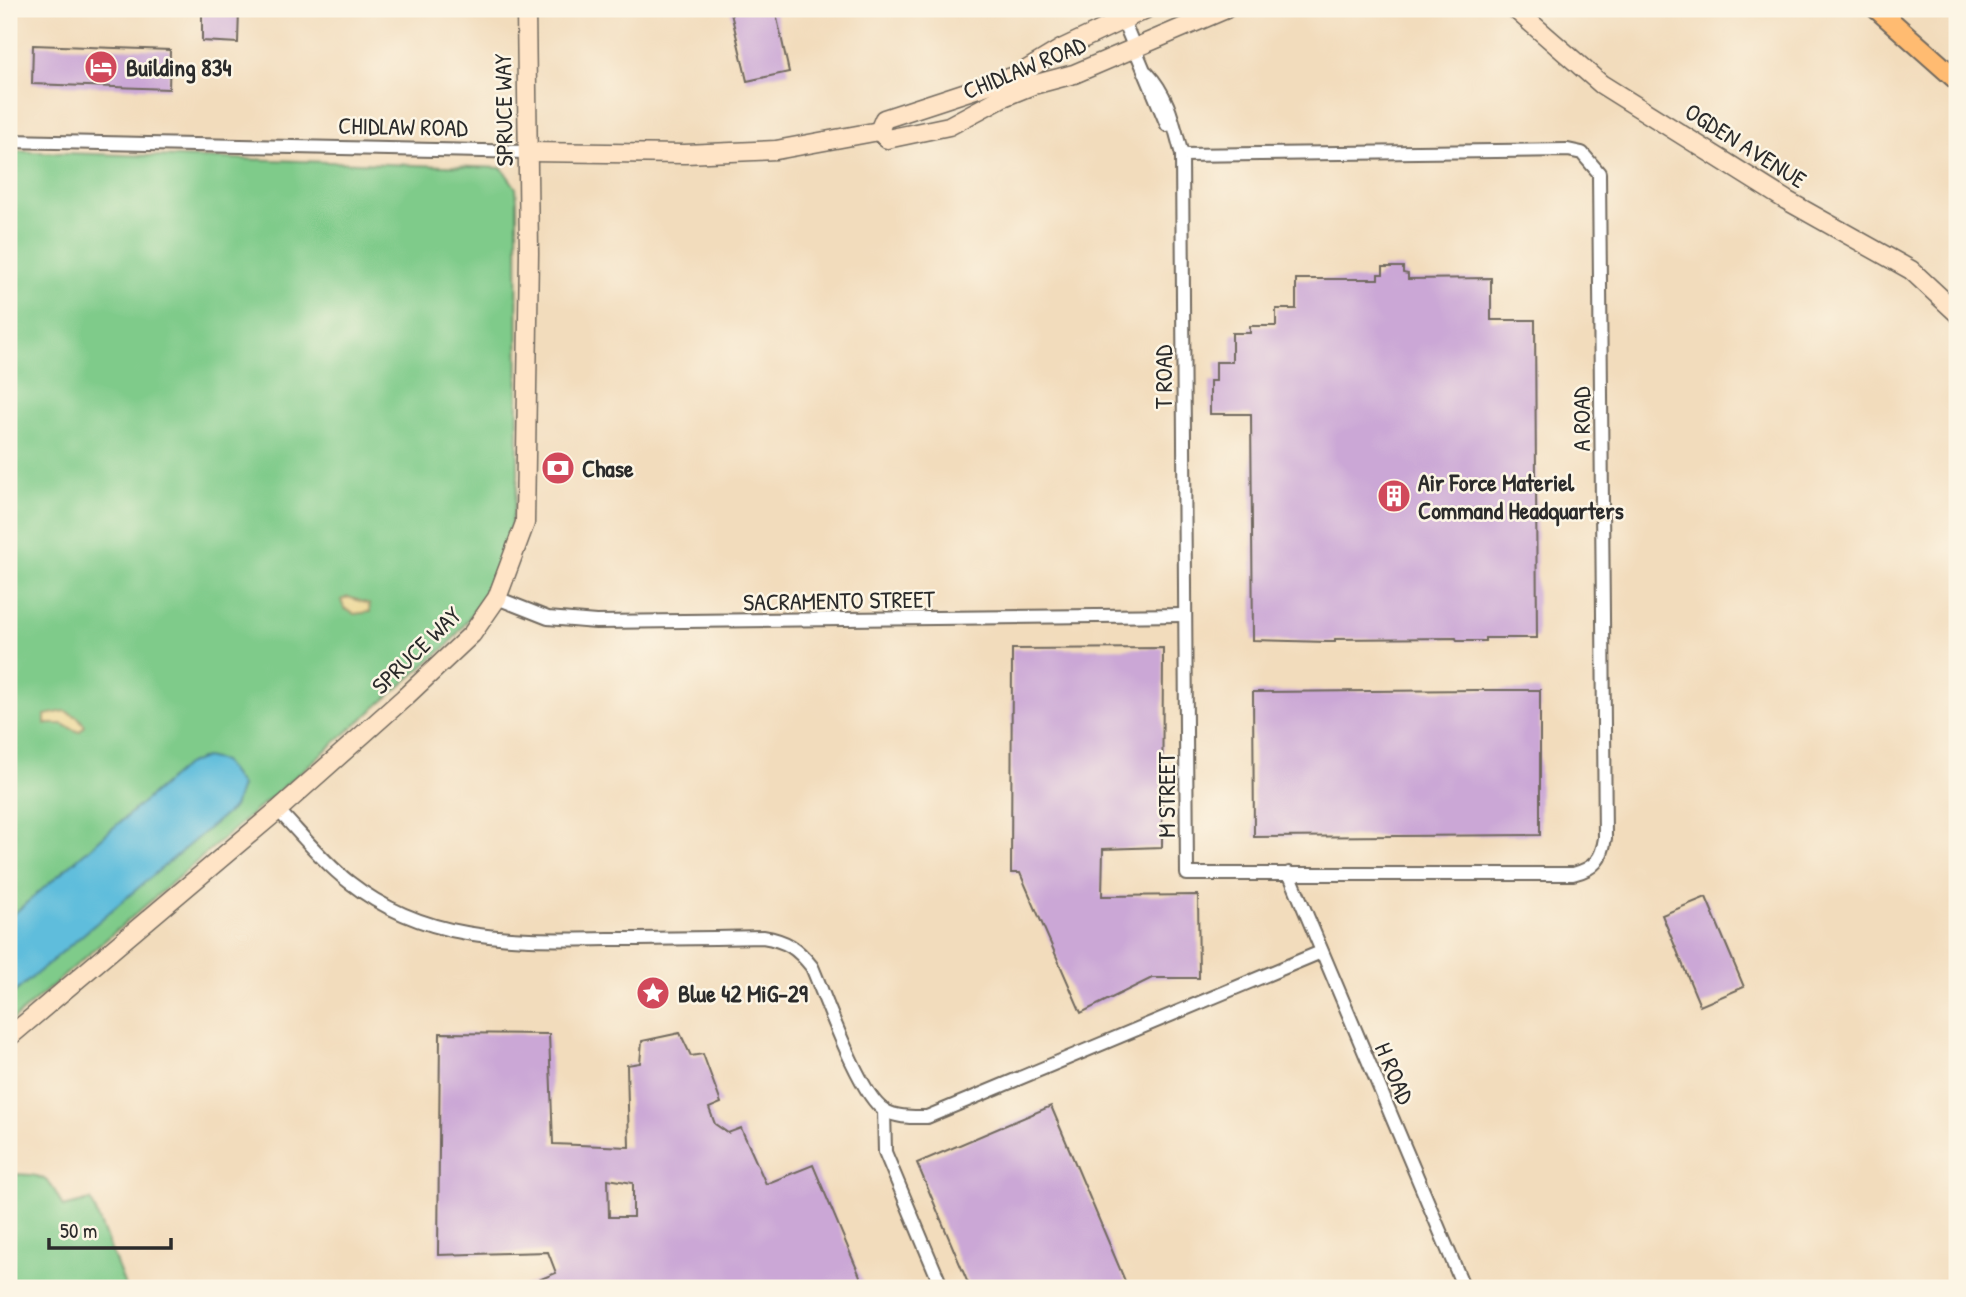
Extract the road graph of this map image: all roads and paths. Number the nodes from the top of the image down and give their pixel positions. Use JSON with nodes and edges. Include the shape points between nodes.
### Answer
{"nodes":[{"id":1,"x":526,"y":9,"type":"edge"},
{"id":2,"x":1146,"y":9,"type":"edge"},
{"id":3,"x":1226,"y":9,"type":"edge"},
{"id":4,"x":1515,"y":9,"type":"edge"},
{"id":5,"x":1877,"y":9,"type":"edge"},
{"id":6,"x":1123,"y":20,"type":"junction"},
{"id":7,"x":1136,"y":48,"type":"junction"},
{"id":8,"x":1957,"y":80,"type":"edge"},
{"id":9,"x":879,"y":131,"type":"junction"},
{"id":10,"x":9,"y":141,"type":"edge"},
{"id":11,"x":529,"y":152,"type":"junction"},
{"id":12,"x":1182,"y":156,"type":"junction"},
{"id":13,"x":1957,"y":313,"type":"edge"},
{"id":14,"x":497,"y":598,"type":"junction"},
{"id":15,"x":1185,"y":615,"type":"junction"},
{"id":16,"x":278,"y":810,"type":"junction"},
{"id":17,"x":1289,"y":873,"type":"junction"},
{"id":18,"x":1321,"y":952,"type":"junction"},
{"id":19,"x":9,"y":1037,"type":"edge"},
{"id":20,"x":884,"y":1110,"type":"junction"},
{"id":21,"x":942,"y":1288,"type":"edge"},
{"id":22,"x":1464,"y":1288,"type":"edge"}],
"edges":[{"from":1,"to":11,"type":"street","name":"SPRUCE WAY"},
{"from":2,"to":6,"type":"street","name":"CHIDLAW ROAD"},
{"from":3,"to":7,"type":"street","name":"CHIDLAW ROAD"},
{"from":4,"to":13,"type":"street","name":"OGDEN AVENUE","via":[[1601,85],[1786,200],[1911,270]]},
{"from":5,"to":8,"type":"main road"},
{"from":6,"to":7,"type":"street","name":"T ROAD"},
{"from":6,"to":9,"type":"street","name":"CHIDLAW ROAD","via":[[1018,75],[884,119]]},
{"from":7,"to":9,"type":"street","name":"CHIDLAW ROAD","via":[[1074,74],[1032,85],[949,126],[887,139]]},
{"from":7,"to":12,"type":"street","name":"T ROAD"},
{"from":9,"to":11,"type":"street","name":"CHIDLAW ROAD","via":[[776,150],[729,153]]},
{"from":10,"to":11,"type":"street","name":"CHIDLAW ROAD"},
{"from":11,"to":14,"type":"street","name":"SPRUCE WAY","via":[[525,523]]},
{"from":12,"to":15,"type":"street","name":"T ROAD"},
{"from":12,"to":17,"type":"street","name":"A ROAD","via":[[1568,150],[1582,153],[1592,162],[1601,186],[1603,853],[1591,869],[1573,874]]},
{"from":14,"to":15,"type":"street","name":"SACRAMENTO STREET","via":[[548,618],[596,622]]},
{"from":14,"to":16,"type":"street","name":"SPRUCE WAY","via":[[472,634]]},
{"from":15,"to":17,"type":"street","name":"M STREET","via":[[1187,874]]},
{"from":16,"to":19,"type":"street","name":"SPRUCE WAY"},
{"from":16,"to":20,"type":"street","via":[[348,882],[426,925],[475,937],[529,940],[763,937],[786,941],[812,967],[867,1093]]},
{"from":17,"to":18,"type":"street","name":"H ROAD"},
{"from":18,"to":20,"type":"street","via":[[927,1117],[905,1117]]},
{"from":18,"to":22,"type":"street","name":"H ROAD"},
{"from":20,"to":21,"type":"street","via":[[885,1152]]}]}
